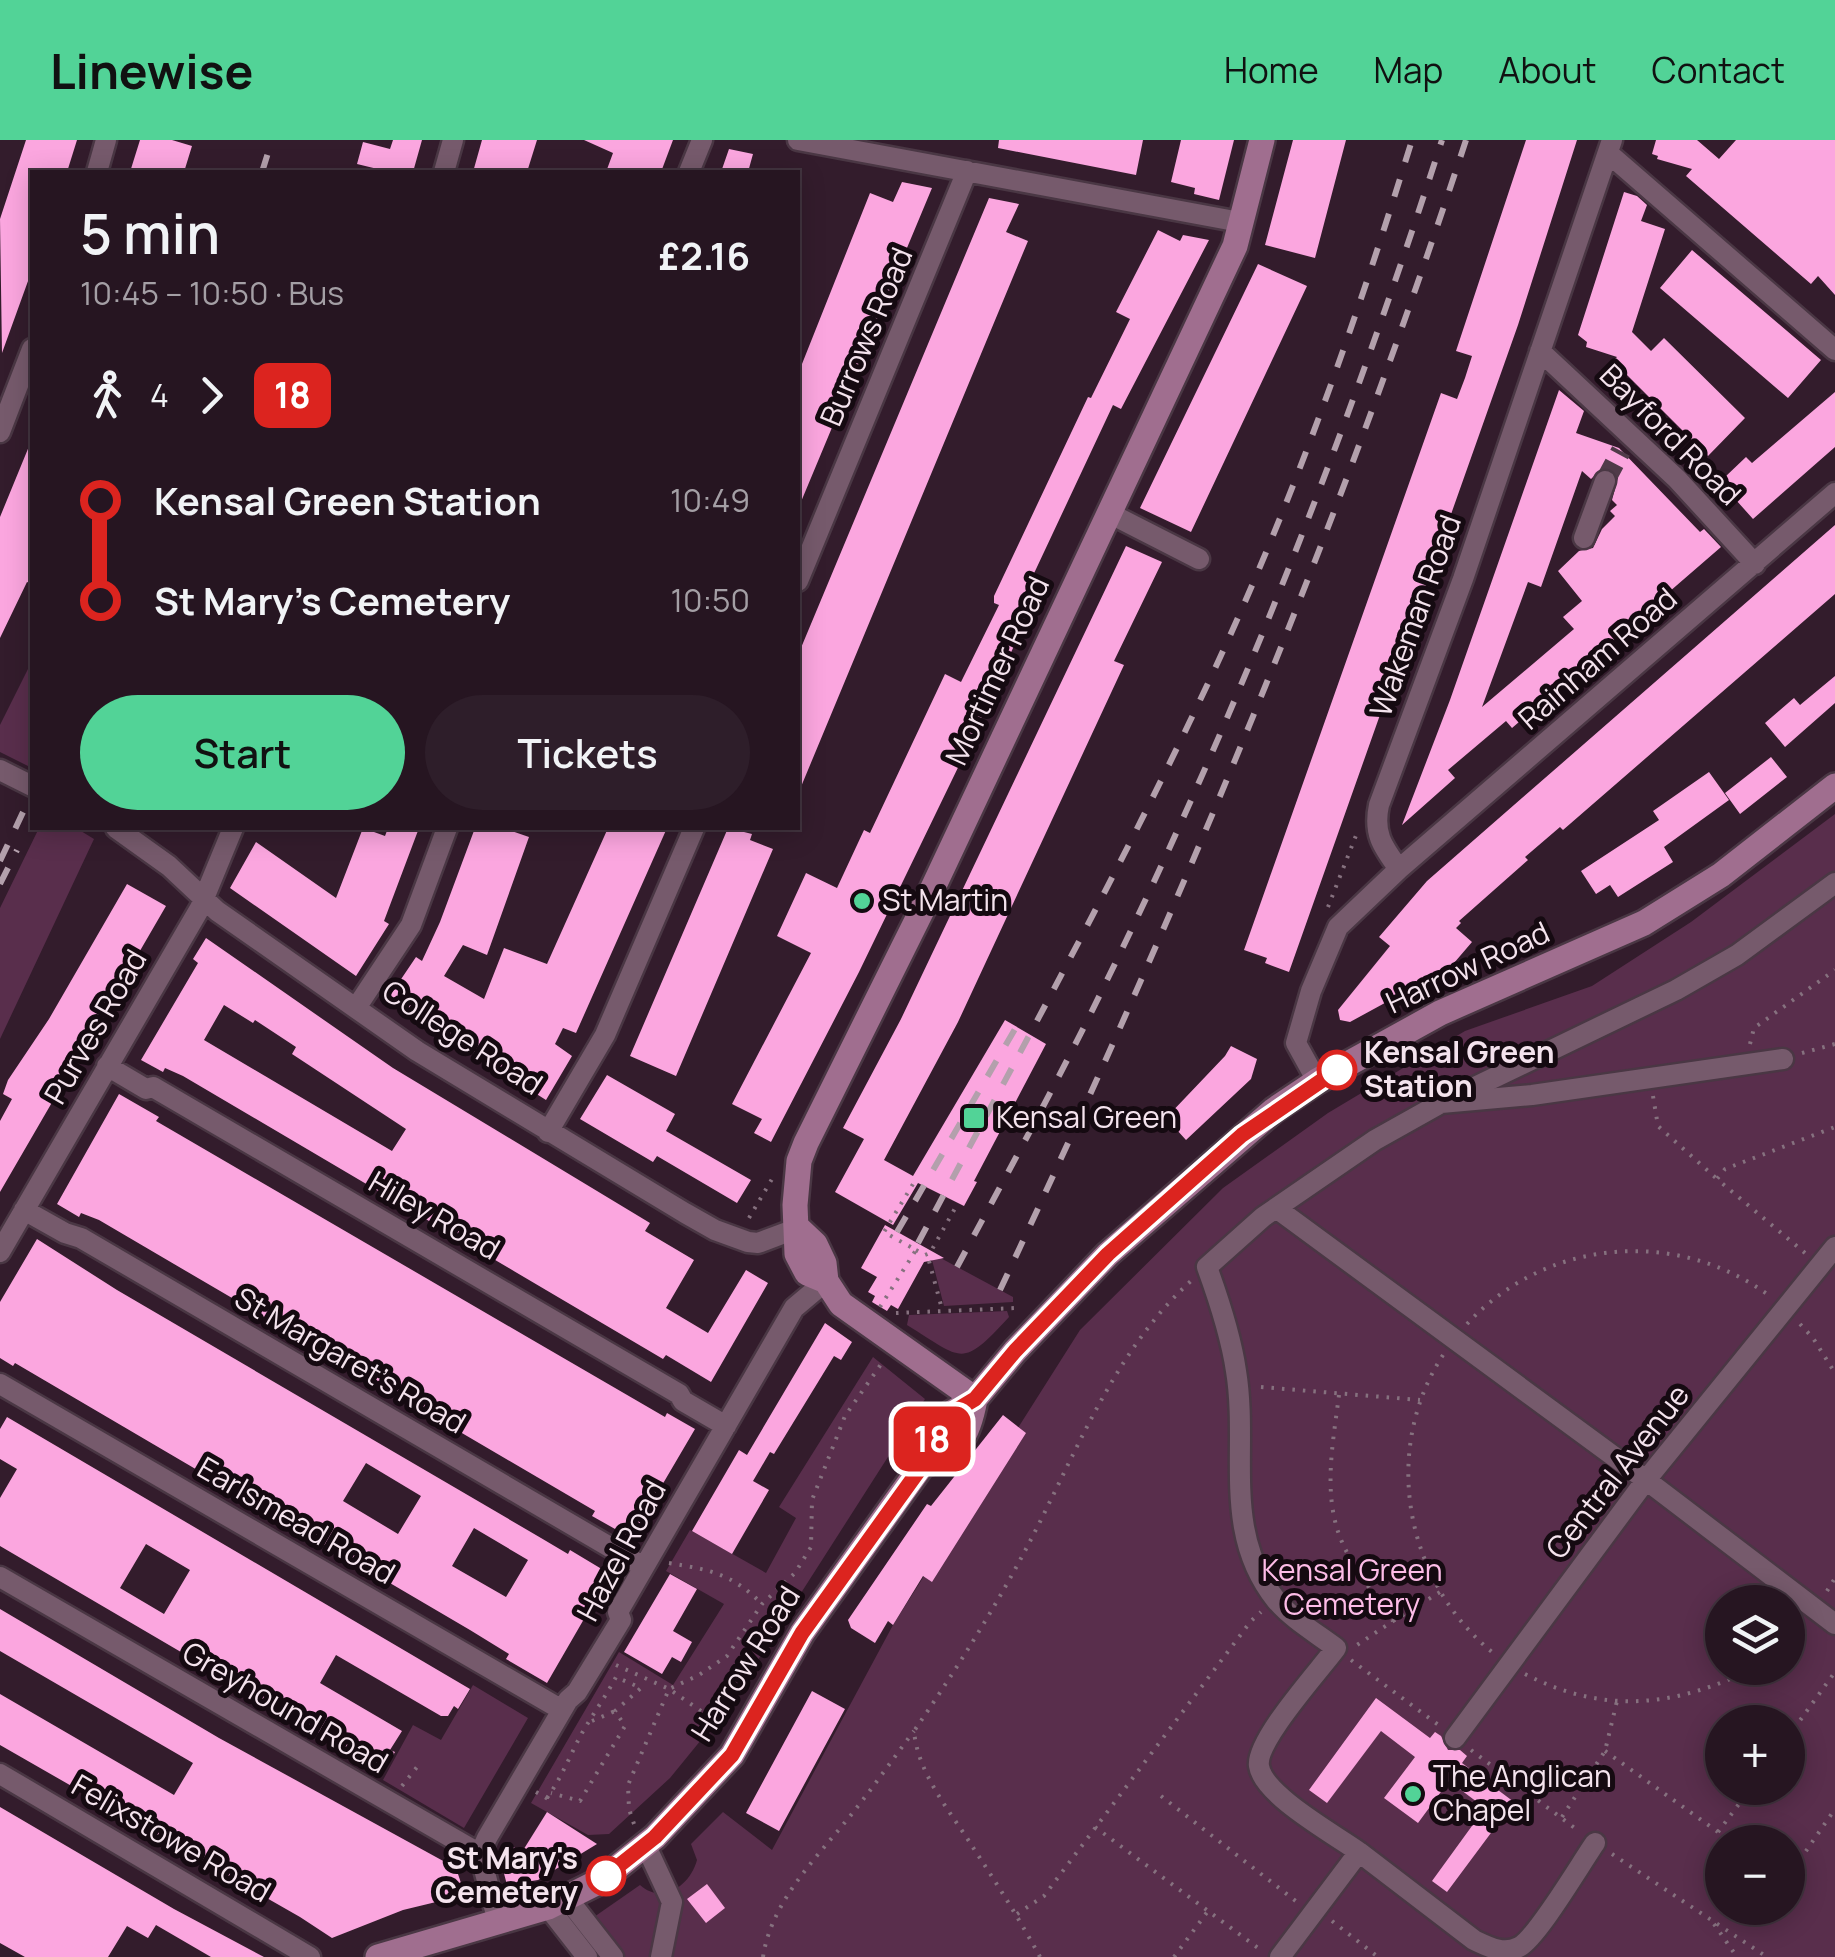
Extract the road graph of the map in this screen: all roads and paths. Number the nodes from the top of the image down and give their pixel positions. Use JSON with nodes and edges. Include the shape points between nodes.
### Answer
{"nodes":[{"id":1,"x":106,"y":140,"type":"edge"},
{"id":2,"x":454,"y":140,"type":"edge"},
{"id":3,"x":702,"y":140,"type":"edge"},
{"id":4,"x":798,"y":140,"type":"edge"},
{"id":5,"x":1262,"y":140,"type":"edge"},
{"id":6,"x":1610,"y":147,"type":"edge"},
{"id":7,"x":98,"y":170,"type":"edge"},
{"id":8,"x":445,"y":170,"type":"edge"},
{"id":9,"x":690,"y":170,"type":"edge"},
{"id":10,"x":967,"y":172,"type":"junction"},
{"id":11,"x":1240,"y":222,"type":"junction"},
{"id":12,"x":1835,"y":350,"type":"edge"},
{"id":13,"x":1540,"y":351,"type":"junction"},
{"id":14,"x":30,"y":354,"type":"edge"},
{"id":15,"x":0,"y":432,"type":"edge"},
{"id":16,"x":1604,"y":481,"type":"tunnel mouth"},
{"id":17,"x":1835,"y":493,"type":"edge"},
{"id":18,"x":1108,"y":513,"type":"junction"},
{"id":19,"x":1584,"y":538,"type":"dead end"},
{"id":20,"x":1199,"y":559,"type":"dead end"},
{"id":21,"x":1755,"y":564,"type":"junction"},
{"id":22,"x":800,"y":576,"type":"edge"},
{"id":23,"x":1835,"y":786,"type":"edge"},
{"id":24,"x":1374,"y":826,"type":"junction"},
{"id":25,"x":119,"y":830,"type":"edge"},
{"id":26,"x":231,"y":830,"type":"edge"},
{"id":27,"x":446,"y":830,"type":"edge"},
{"id":28,"x":693,"y":830,"type":"edge"},
{"id":29,"x":1400,"y":868,"type":"junction"},
{"id":30,"x":1835,"y":882,"type":"edge"},
{"id":31,"x":203,"y":898,"type":"junction"},
{"id":32,"x":1338,"y":927,"type":"junction"},
{"id":33,"x":1835,"y":970,"type":"edge"},
{"id":34,"x":356,"y":1008,"type":"junction"},
{"id":35,"x":1835,"y":1044,"type":"edge"},
{"id":36,"x":1783,"y":1058,"type":"joint"},
{"id":37,"x":1752,"y":1064,"type":"junction"},
{"id":38,"x":107,"y":1066,"type":"junction"},
{"id":39,"x":1651,"y":1078,"type":"junction"},
{"id":40,"x":1317,"y":1080,"type":"junction"},
{"id":41,"x":1441,"y":1103,"type":"junction"},
{"id":42,"x":1835,"y":1127,"type":"edge"},
{"id":43,"x":548,"y":1132,"type":"junction"},
{"id":44,"x":780,"y":1165,"type":"dead end"},
{"id":45,"x":1717,"y":1179,"type":"junction"},
{"id":46,"x":913,"y":1184,"type":"dead end"},
{"id":47,"x":958,"y":1203,"type":"dead end"},
{"id":48,"x":1276,"y":1208,"type":"junction"},
{"id":49,"x":24,"y":1210,"type":"junction"},
{"id":50,"x":798,"y":1228,"type":"junction"},
{"id":51,"x":736,"y":1239,"type":"junction"},
{"id":52,"x":1835,"y":1248,"type":"edge"},
{"id":53,"x":916,"y":1250,"type":"junction"},
{"id":54,"x":0,"y":1252,"type":"edge"},
{"id":55,"x":929,"y":1261,"type":"dead end"},
{"id":56,"x":1820,"y":1266,"type":"junction"},
{"id":57,"x":1207,"y":1267,"type":"junction"},
{"id":58,"x":826,"y":1282,"type":"junction"},
{"id":59,"x":1785,"y":1308,"type":"junction"},
{"id":60,"x":878,"y":1310,"type":"dead end"},
{"id":61,"x":943,"y":1310,"type":"junction"},
{"id":62,"x":1020,"y":1312,"type":"dead end"},
{"id":63,"x":884,"y":1314,"type":"dead end"},
{"id":64,"x":1454,"y":1338,"type":"junction"},
{"id":65,"x":885,"y":1359,"type":"dead end"},
{"id":66,"x":1835,"y":1373,"type":"edge"},
{"id":67,"x":0,"y":1384,"type":"edge"},
{"id":68,"x":1261,"y":1387,"type":"dead end"},
{"id":69,"x":1340,"y":1395,"type":"junction"},
{"id":70,"x":975,"y":1399,"type":"junction"},
{"id":71,"x":1420,"y":1400,"type":"junction"},
{"id":72,"x":726,"y":1426,"type":"junction"},
{"id":73,"x":1410,"y":1442,"type":"dead end"},
{"id":74,"x":1646,"y":1480,"type":"junction"},
{"id":75,"x":666,"y":1562,"type":"dead end"},
{"id":76,"x":644,"y":1567,"type":"junction"},
{"id":77,"x":796,"y":1573,"type":"junction"},
{"id":78,"x":0,"y":1577,"type":"edge"},
{"id":79,"x":801,"y":1578,"type":"dead end"},
{"id":80,"x":1440,"y":1592,"type":"dead end"},
{"id":81,"x":1276,"y":1600,"type":"junction"},
{"id":82,"x":762,"y":1604,"type":"junction"},
{"id":83,"x":1393,"y":1621,"type":"junction"},
{"id":84,"x":1835,"y":1624,"type":"edge"},
{"id":85,"x":1348,"y":1657,"type":"dead end"},
{"id":86,"x":612,"y":1664,"type":"dead end"},
{"id":87,"x":1835,"y":1672,"type":"edge"},
{"id":88,"x":670,"y":1689,"type":"junction"},
{"id":89,"x":1617,"y":1701,"type":"dead end"},
{"id":90,"x":566,"y":1702,"type":"junction"},
{"id":91,"x":616,"y":1711,"type":"junction"},
{"id":92,"x":1805,"y":1713,"type":"edge"},
{"id":93,"x":589,"y":1722,"type":"junction"},
{"id":94,"x":723,"y":1726,"type":"dead end"},
{"id":95,"x":914,"y":1730,"type":"junction"},
{"id":96,"x":1455,"y":1738,"type":"dead end"},
{"id":97,"x":1605,"y":1751,"type":"junction"},
{"id":98,"x":421,"y":1762,"type":"dead end"},
{"id":99,"x":0,"y":1774,"type":"edge"},
{"id":100,"x":400,"y":1790,"type":"dead end"},
{"id":101,"x":1161,"y":1796,"type":"dead end"},
{"id":102,"x":1835,"y":1809,"type":"edge"},
{"id":103,"x":1561,"y":1818,"type":"dead end"},
{"id":104,"x":1708,"y":1825,"type":"edge"},
{"id":105,"x":1094,"y":1827,"type":"junction"},
{"id":106,"x":640,"y":1834,"type":"junction"},
{"id":107,"x":1595,"y":1843,"type":"joint"},
{"id":108,"x":1359,"y":1852,"type":"junction"},
{"id":109,"x":1805,"y":1852,"type":"edge"},
{"id":110,"x":480,"y":1854,"type":"junction"},
{"id":111,"x":558,"y":1903,"type":"junction"},
{"id":112,"x":1208,"y":1910,"type":"junction"},
{"id":113,"x":1314,"y":1911,"type":"junction"},
{"id":114,"x":1017,"y":1914,"type":"junction"},
{"id":115,"x":1705,"y":1916,"type":"edge"},
{"id":116,"x":498,"y":1922,"type":"junction"},
{"id":117,"x":1715,"y":1925,"type":"edge"},
{"id":118,"x":1718,"y":1925,"type":"edge"},
{"id":119,"x":310,"y":1957,"type":"edge"},
{"id":120,"x":378,"y":1957,"type":"edge"},
{"id":121,"x":587,"y":1957,"type":"edge"},
{"id":122,"x":614,"y":1957,"type":"edge"},
{"id":123,"x":661,"y":1957,"type":"edge"},
{"id":124,"x":763,"y":1957,"type":"edge"},
{"id":125,"x":1040,"y":1957,"type":"edge"},
{"id":126,"x":1174,"y":1957,"type":"edge"},
{"id":127,"x":1270,"y":1957,"type":"edge"},
{"id":128,"x":1280,"y":1957,"type":"edge"},
{"id":129,"x":1378,"y":1957,"type":"edge"},
{"id":130,"x":1737,"y":1957,"type":"edge"},
{"id":131,"x":1766,"y":1957,"type":"edge"}],
"edges":[{"from":1,"to":7,"type":"street"},
{"from":2,"to":8,"type":"street"},
{"from":3,"to":9,"type":"street"},
{"from":4,"to":10,"type":"street"},
{"from":5,"to":11,"type":"main road","name":"Mortimer Road"},
{"from":6,"to":12,"type":"street"},
{"from":6,"to":13,"type":"street","name":"Wakeman Road"},
{"from":10,"to":11,"type":"street"},
{"from":10,"to":22,"type":"street","name":"Burrows Road"},
{"from":11,"to":18,"type":"main road","name":"Mortimer Road","via":[[1227,264]]},
{"from":13,"to":21,"type":"street","name":"Bayford Road"},
{"from":13,"to":24,"type":"street","name":"Wakeman Road"},
{"from":14,"to":15,"type":"street"},
{"from":16,"to":19,"type":"street"},
{"from":17,"to":21,"type":"street","name":"Rainham Road"},
{"from":18,"to":20,"type":"street"},
{"from":18,"to":50,"type":"main road","name":"Mortimer Road","via":[[806,1143],[799,1161]]},
{"from":21,"to":29,"type":"street","name":"Rainham Road"},
{"from":23,"to":40,"type":"main road","name":"Harrow Road","via":[[1721,875],[1644,923],[1440,1012]]},
{"from":24,"to":29,"type":"street"},
{"from":24,"to":32,"type":"path","via":[[1354,834],[1326,913]]},
{"from":25,"to":31,"type":"street","name":"College Road"},
{"from":26,"to":31,"type":"street","name":"Purves Road"},
{"from":27,"to":34,"type":"street","via":[[411,925]]},
{"from":28,"to":43,"type":"street","via":[[605,1035]]},
{"from":29,"to":32,"type":"street"},
{"from":30,"to":41,"type":"street","via":[[1738,955],[1676,990]]},
{"from":31,"to":34,"type":"street","name":"College Road"},
{"from":31,"to":38,"type":"street","name":"Purves Road"},
{"from":32,"to":40,"type":"street","via":[[1296,1043]]},
{"from":33,"to":37,"type":"path","via":[[1754,1028]]},
{"from":34,"to":43,"type":"street","name":"College Road"},
{"from":35,"to":36,"type":"path"},
{"from":36,"to":37,"type":"street"},
{"from":37,"to":39,"type":"street"},
{"from":38,"to":49,"type":"street","name":"Purves Road"},
{"from":38,"to":72,"type":"street","name":"Hiley Road"},
{"from":39,"to":41,"type":"street"},
{"from":39,"to":45,"type":"path","via":[[1658,1126]]},
{"from":40,"to":70,"type":"main road","name":"Harrow Road","via":[[1242,1135],[1108,1254]]},
{"from":41,"to":48,"type":"street"},
{"from":42,"to":45,"type":"path","via":[[1725,1169]]},
{"from":43,"to":51,"type":"street","name":"College Road"},
{"from":44,"to":51,"type":"path"},
{"from":45,"to":56,"type":"path"},
{"from":46,"to":53,"type":"path","via":[[884,1232]]},
{"from":47,"to":53,"type":"path","via":[[930,1253]]},
{"from":48,"to":57,"type":"street"},
{"from":48,"to":64,"type":"street"},
{"from":49,"to":54,"type":"street","name":"Purves Road"},
{"from":49,"to":76,"type":"street","name":"St Margaret's Road"},
{"from":50,"to":51,"type":"street","via":[[758,1243]]},
{"from":50,"to":58,"type":"main road","via":[[797,1254],[807,1273]]},
{"from":52,"to":56,"type":"street","name":"Central Avenue"},
{"from":53,"to":60,"type":"path"},
{"from":55,"to":61,"type":"path"},
{"from":56,"to":59,"type":"street","name":"Central Avenue"},
{"from":57,"to":81,"type":"street","via":[[1236,1372],[1244,1533],[1252,1562]]},
{"from":57,"to":95,"type":"path","via":[[1165,1304],[1120,1368],[1024,1553]]},
{"from":58,"to":70,"type":"main road","via":[[869,1326]]},
{"from":58,"to":72,"type":"street","name":"Hazel Road","via":[[797,1304]]},
{"from":59,"to":64,"type":"path","via":[[1727,1270],[1675,1253],[1592,1253],[1515,1283]]},
{"from":59,"to":66,"type":"path"},
{"from":59,"to":74,"type":"street","name":"Central Avenue"},
{"from":61,"to":62,"type":"path"},
{"from":61,"to":63,"type":"path"},
{"from":64,"to":71,"type":"path"},
{"from":64,"to":74,"type":"street"},
{"from":65,"to":77,"type":"path","via":[[845,1416],[812,1500],[811,1547]]},
{"from":67,"to":90,"type":"street","name":"Earlsmead Road"},
{"from":68,"to":69,"type":"path"},
{"from":69,"to":71,"type":"path"},
{"from":69,"to":83,"type":"path","via":[[1331,1457],[1335,1522]]},
{"from":70,"to":106,"type":"main road","name":"Harrow Road","via":[[969,1429],[948,1456],[922,1466],[802,1633],[732,1755]]},
{"from":71,"to":73,"type":"path"},
{"from":72,"to":76,"type":"street","name":"Hazel Road"},
{"from":74,"to":84,"type":"street"},
{"from":74,"to":96,"type":"street","name":"Central Avenue"},
{"from":75,"to":82,"type":"path","via":[[718,1571]]},
{"from":76,"to":90,"type":"street","name":"Hazel Road","via":[[618,1612],[621,1620]]},
{"from":77,"to":79,"type":"path"},
{"from":77,"to":82,"type":"path"},
{"from":78,"to":110,"type":"street","name":"Greyhound Road"},
{"from":80,"to":83,"type":"path"},
{"from":81,"to":105,"type":"path","via":[[1251,1621]]},
{"from":81,"to":108,"type":"street","via":[[1336,1648],[1266,1741],[1259,1765],[1277,1794]]},
{"from":82,"to":88,"type":"path","via":[[726,1656]]},
{"from":83,"to":85,"type":"path"},
{"from":86,"to":88,"type":"path"},
{"from":87,"to":92,"type":"path"},
{"from":88,"to":94,"type":"path"},
{"from":88,"to":106,"type":"path","via":[[628,1785]]},
{"from":89,"to":97,"type":"path"},
{"from":90,"to":110,"type":"street","name":"Hazel Road"},
{"from":91,"to":93,"type":"path"},
{"from":91,"to":93,"type":"path","via":[[641,1688],[616,1677]]},
{"from":91,"to":93,"type":"path","via":[[625,1726],[580,1801],[549,1795]]},
{"from":95,"to":114,"type":"path","via":[[930,1780]]},
{"from":95,"to":124,"type":"path","via":[[808,1866],[779,1911]]},
{"from":97,"to":103,"type":"path"},
{"from":97,"to":104,"type":"path"},
{"from":98,"to":100,"type":"path"},
{"from":99,"to":119,"type":"street","name":"Felixstowe Road"},
{"from":101,"to":113,"type":"path"},
{"from":102,"to":109,"type":"path"},
{"from":105,"to":112,"type":"path"},
{"from":105,"to":114,"type":"path","via":[[1044,1896]]},
{"from":106,"to":111,"type":"main road","name":"Harrow Road","via":[[600,1881]]},
{"from":106,"to":123,"type":"street","via":[[672,1902]]},
{"from":107,"to":108,"type":"street","via":[[1529,1940],[1506,1951],[1474,1940]]},
{"from":107,"to":115,"type":"path"},
{"from":108,"to":113,"type":"street"},
{"from":110,"to":116,"type":"street"},
{"from":111,"to":116,"type":"main road","name":"Harrow Road"},
{"from":111,"to":121,"type":"street"},
{"from":111,"to":122,"type":"street"},
{"from":112,"to":126,"type":"path"},
{"from":112,"to":127,"type":"path"},
{"from":113,"to":128,"type":"street"},
{"from":113,"to":129,"type":"path"},
{"from":114,"to":125,"type":"path"},
{"from":116,"to":120,"type":"main road","name":"Harrow Road"},
{"from":117,"to":130,"type":"path"},
{"from":118,"to":131,"type":"path"}]}
